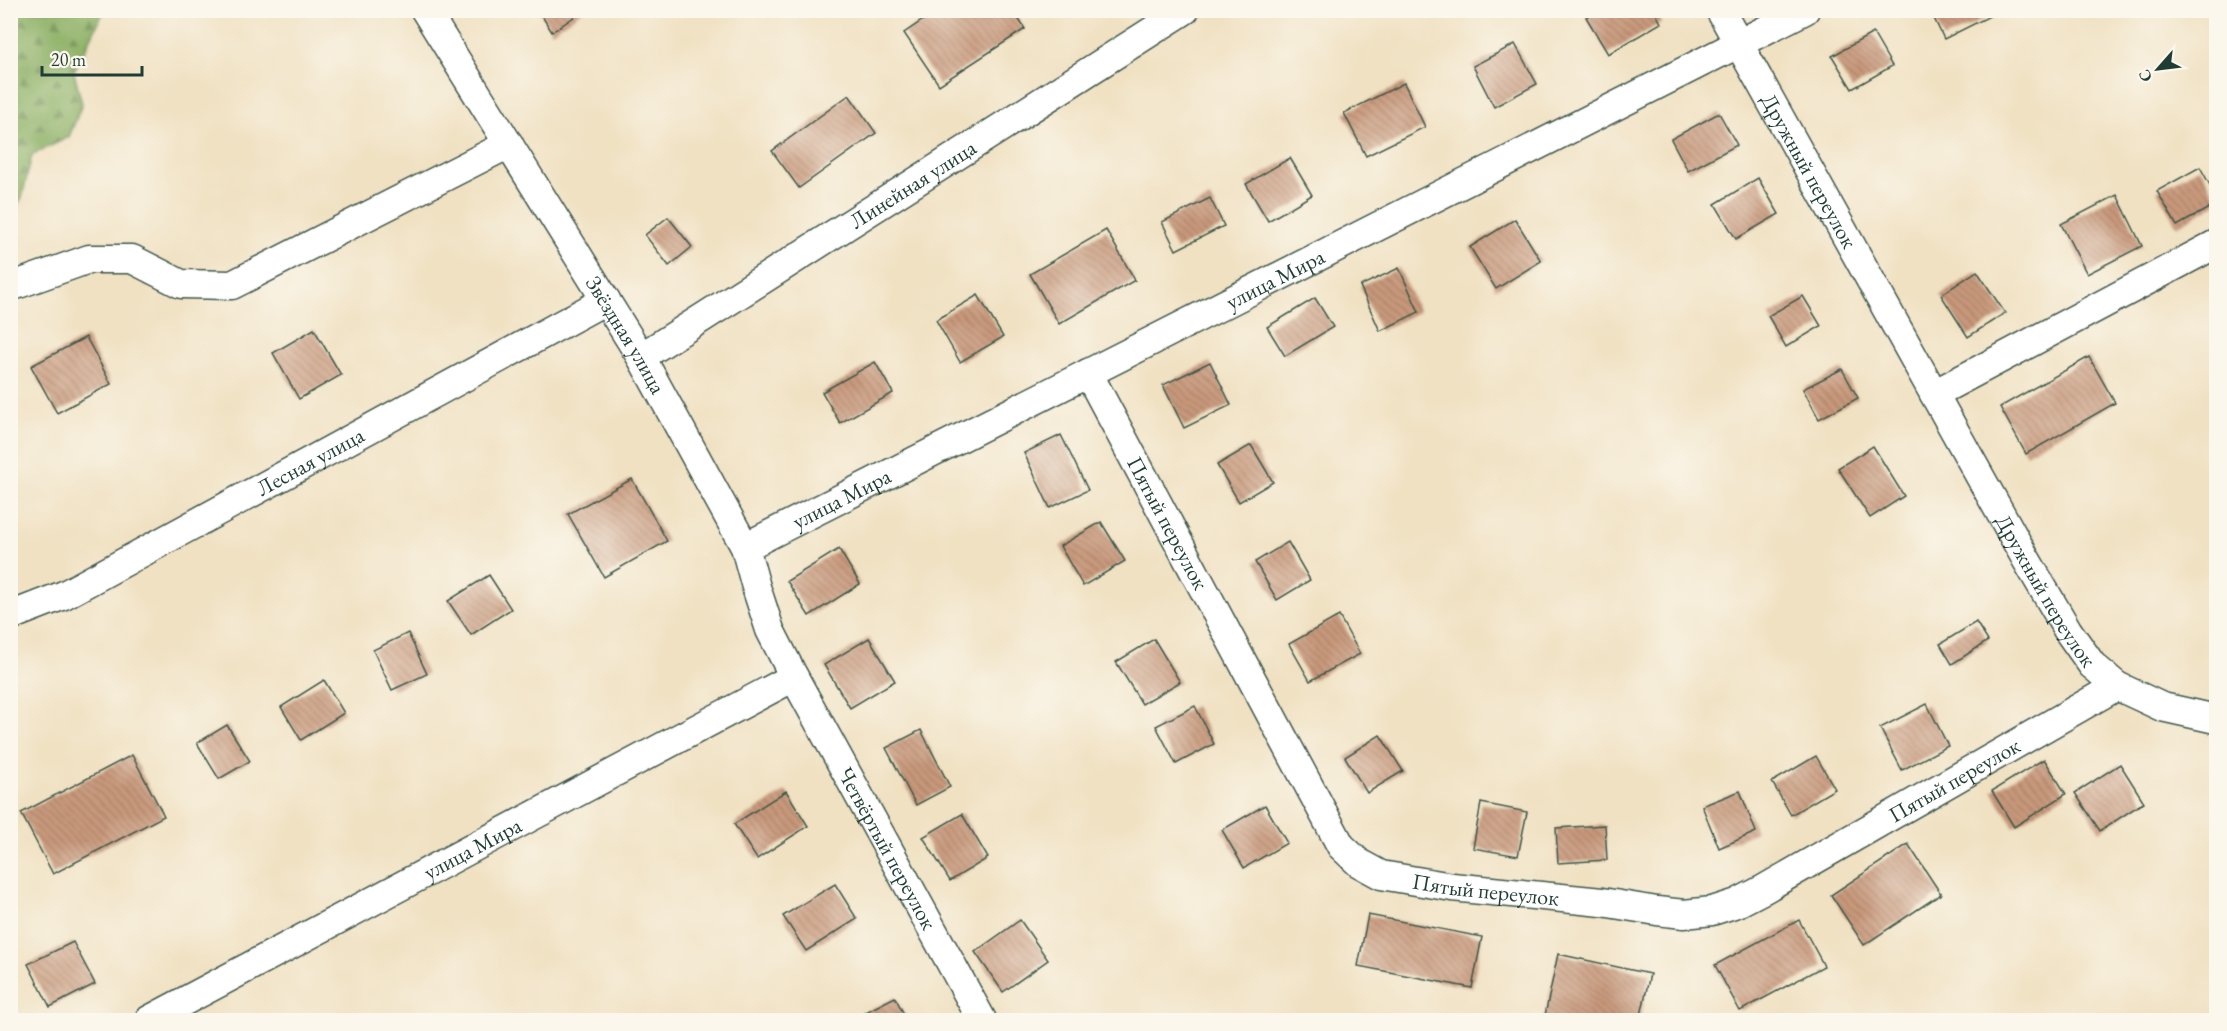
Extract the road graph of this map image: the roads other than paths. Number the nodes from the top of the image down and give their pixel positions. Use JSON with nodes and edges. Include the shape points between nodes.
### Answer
{"nodes":[{"id":1,"x":425,"y":10,"type":"edge"},
{"id":2,"x":1185,"y":10,"type":"edge"},
{"id":3,"x":1720,"y":10,"type":"edge"},
{"id":4,"x":1805,"y":10,"type":"edge"},
{"id":5,"x":1738,"y":44,"type":"junction"},
{"id":6,"x":509,"y":144,"type":"junction"},
{"id":7,"x":2217,"y":244,"type":"edge"},
{"id":8,"x":10,"y":287,"type":"edge"},
{"id":9,"x":606,"y":300,"type":"junction"},
{"id":10,"x":641,"y":357,"type":"junction"},
{"id":11,"x":1088,"y":373,"type":"junction"},
{"id":12,"x":1934,"y":394,"type":"junction"},
{"id":13,"x":745,"y":547,"type":"junction"},
{"id":14,"x":10,"y":616,"type":"edge"},
{"id":15,"x":794,"y":677,"type":"junction"},
{"id":16,"x":2117,"y":686,"type":"junction"},
{"id":17,"x":2217,"y":719,"type":"edge"},
{"id":18,"x":149,"y":1020,"type":"edge"},
{"id":19,"x":982,"y":1020,"type":"edge"}],
"edges":[{"from":1,"to":6,"type":"street","name":"Звёздная улица"},
{"from":2,"to":10,"type":"street","name":"Линейная улица"},
{"from":3,"to":5,"type":"street","name":"Дружный переулок"},
{"from":4,"to":5,"type":"street","name":"улица Мира"},
{"from":5,"to":11,"type":"street","name":"улица Мира"},
{"from":5,"to":12,"type":"street","name":"Дружный переулок"},
{"from":6,"to":8,"type":"street","via":[[232,285],[181,284],[132,259],[89,259]]},
{"from":6,"to":9,"type":"street","name":"Звёздная улица"},
{"from":7,"to":12,"type":"street"},
{"from":9,"to":10,"type":"street","name":"Звёздная улица"},
{"from":9,"to":14,"type":"street","name":"Лесная улица","via":[[64,595]]},
{"from":10,"to":13,"type":"street","name":"Звёздная улица"},
{"from":11,"to":13,"type":"street","name":"улица Мира"},
{"from":11,"to":16,"type":"street","name":"Пятый переулок","via":[[1341,846],[1359,863],[1381,874],[1452,887],[1657,911],[1712,911],[1764,889]]},
{"from":12,"to":16,"type":"street","name":"Дружный переулок","via":[[2068,631],[2092,665]]},
{"from":13,"to":15,"type":"street","name":"Звёздная улица","via":[[770,630]]},
{"from":15,"to":18,"type":"street","name":"улица Мира"},
{"from":15,"to":19,"type":"street","name":"Четвёртый переулок"},
{"from":16,"to":17,"type":"street","name":"Дружный переулок","via":[[2162,707]]}]}
